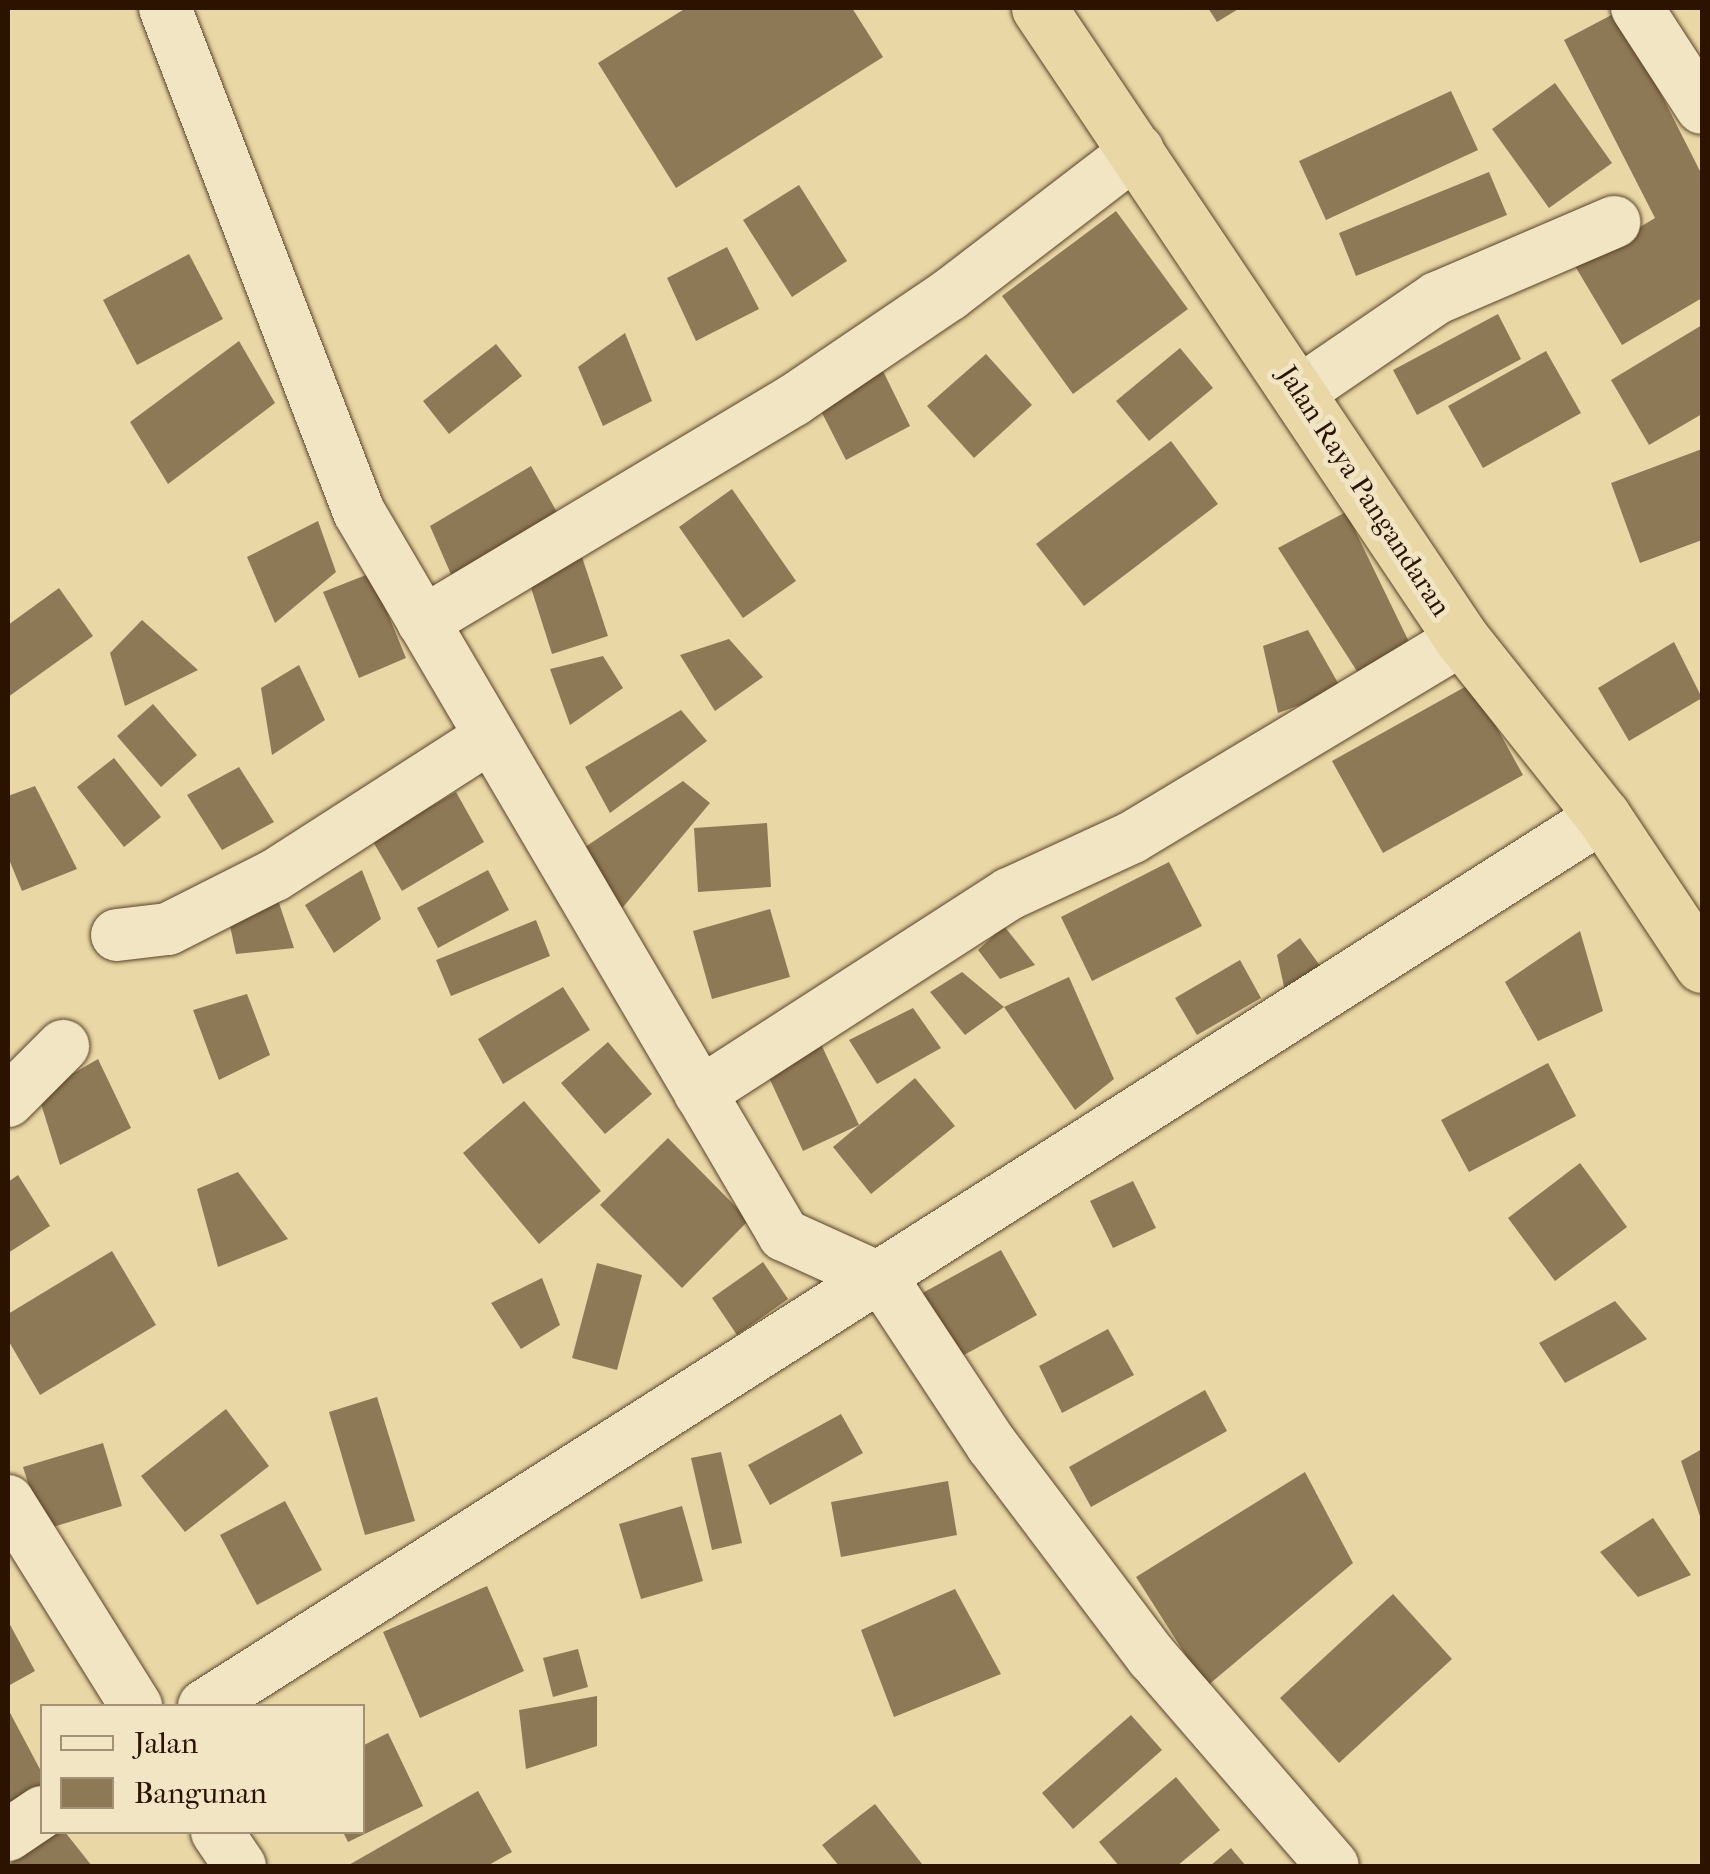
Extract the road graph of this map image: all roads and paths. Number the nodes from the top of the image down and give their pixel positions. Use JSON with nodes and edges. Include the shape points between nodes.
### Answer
{"nodes":[{"id":1,"x":164,"y":8,"type":"edge"},
{"id":2,"x":1039,"y":8,"type":"edge"},
{"id":3,"x":1637,"y":8,"type":"edge"},
{"id":4,"x":1702,"y":108,"type":"edge"},
{"id":5,"x":1138,"y":150,"type":"junction"},
{"id":6,"x":1614,"y":222,"type":"dead end"},
{"id":7,"x":1299,"y":392,"type":"junction"},
{"id":8,"x":423,"y":622,"type":"junction"},
{"id":9,"x":1462,"y":638,"type":"junction"},
{"id":10,"x":490,"y":737,"type":"junction"},
{"id":11,"x":1603,"y":816,"type":"junction"},
{"id":12,"x":117,"y":935,"type":"dead end"},
{"id":13,"x":1702,"y":963,"type":"edge"},
{"id":14,"x":62,"y":1046,"type":"dead end"},
{"id":15,"x":700,"y":1092,"type":"junction"},
{"id":16,"x":8,"y":1101,"type":"edge"},
{"id":17,"x":884,"y":1280,"type":"junction"},
{"id":18,"x":8,"y":1500,"type":"edge"},
{"id":19,"x":135,"y":1704,"type":"edge"},
{"id":20,"x":207,"y":1704,"type":"edge"},
{"id":21,"x":40,"y":1813,"type":"edge"},
{"id":22,"x":218,"y":1834,"type":"edge"},
{"id":23,"x":8,"y":1835,"type":"edge"},
{"id":24,"x":240,"y":1866,"type":"edge"},
{"id":25,"x":1333,"y":1866,"type":"edge"}],
"edges":[{"from":1,"to":8,"type":"street","via":[[359,512]]},
{"from":2,"to":5,"type":"highway","name":"Jalan Raya Pangandaran"},
{"from":3,"to":4,"type":"street"},
{"from":5,"to":7,"type":"highway","name":"Jalan Raya Pangandaran"},
{"from":5,"to":8,"type":"street","via":[[949,295],[794,400]]},
{"from":6,"to":7,"type":"street","via":[[1437,298]]},
{"from":7,"to":9,"type":"highway","name":"Jalan Raya Pangandaran"},
{"from":8,"to":10,"type":"street"},
{"from":9,"to":11,"type":"highway","name":"Jalan Raya Pangandaran"},
{"from":9,"to":15,"type":"street","via":[[1131,838],[1009,894]]},
{"from":10,"to":12,"type":"street","via":[[274,875],[168,929]]},
{"from":10,"to":15,"type":"street"},
{"from":11,"to":13,"type":"highway","name":"Jalan Raya Pangandaran"},
{"from":11,"to":17,"type":"street"},
{"from":14,"to":16,"type":"street"},
{"from":15,"to":17,"type":"street","via":[[784,1235]]},
{"from":17,"to":20,"type":"street"},
{"from":17,"to":25,"type":"street","via":[[992,1445],[1152,1656]]},
{"from":18,"to":19,"type":"street"},
{"from":21,"to":23,"type":"street"},
{"from":22,"to":24,"type":"street"}]}
